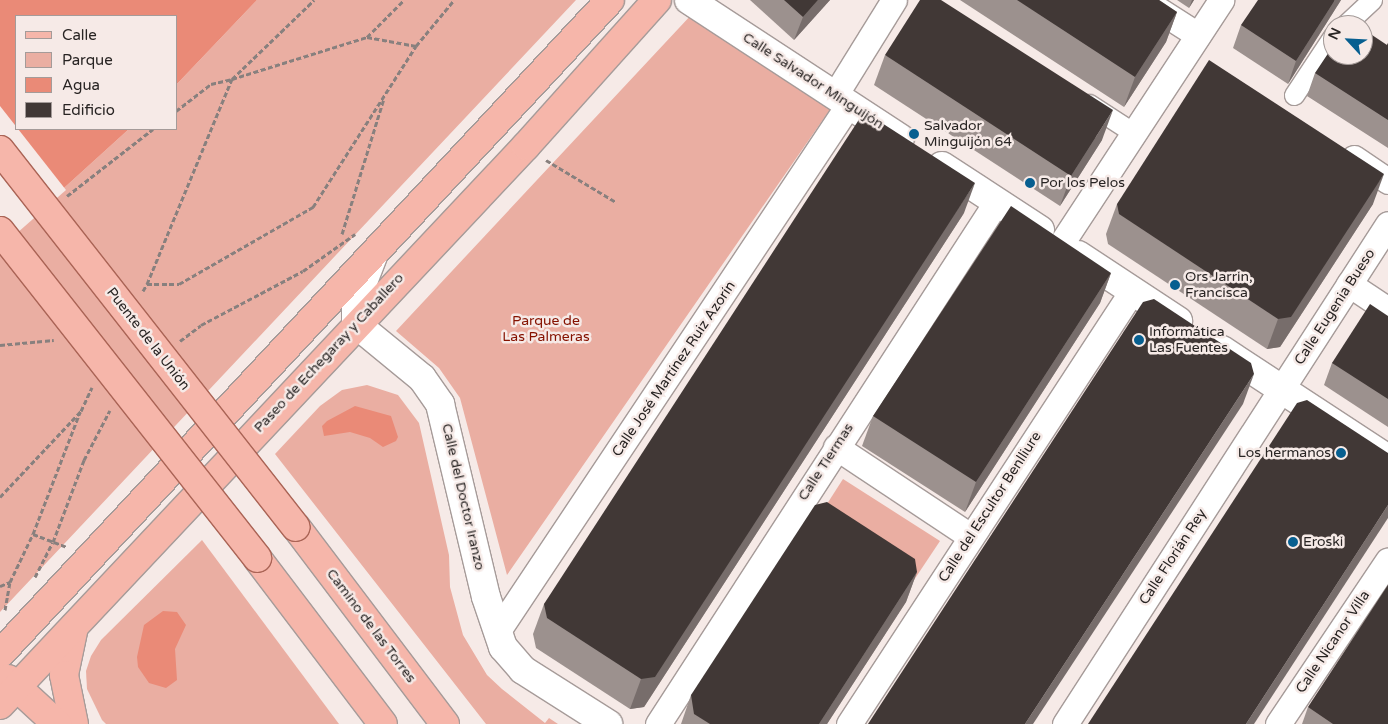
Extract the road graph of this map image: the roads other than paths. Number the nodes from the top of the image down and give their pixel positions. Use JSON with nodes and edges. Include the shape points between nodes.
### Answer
{"nodes":[{"id":1,"x":610,"y":0,"type":"edge"},
{"id":2,"x":657,"y":0,"type":"edge"},
{"id":3,"x":689,"y":0,"type":"edge"},
{"id":4,"x":894,"y":0,"type":"edge"},
{"id":5,"x":1143,"y":0,"type":"edge"},
{"id":6,"x":1221,"y":0,"type":"edge"},
{"id":7,"x":1372,"y":0,"type":"edge"},
{"id":8,"x":1356,"y":15,"type":"edge"},
{"id":9,"x":1198,"y":49,"type":"junction"},
{"id":10,"x":1323,"y":54,"type":"edge"},
{"id":11,"x":1070,"y":92,"type":"edge"},
{"id":12,"x":842,"y":100,"type":"junction"},
{"id":13,"x":1269,"y":103,"type":"edge"},
{"id":14,"x":1293,"y":107,"type":"joint"},
{"id":15,"x":1134,"y":133,"type":"junction"},
{"id":16,"x":1332,"y":144,"type":"edge"},
{"id":17,"x":0,"y":150,"type":"edge"},
{"id":18,"x":1388,"y":180,"type":"edge"},
{"id":19,"x":997,"y":201,"type":"junction"},
{"id":20,"x":1388,"y":224,"type":"edge"},
{"id":21,"x":0,"y":231,"type":"edge"},
{"id":22,"x":366,"y":242,"type":"junction"},
{"id":23,"x":1061,"y":244,"type":"junction"},
{"id":24,"x":1349,"y":284,"type":"junction"},
{"id":25,"x":1132,"y":291,"type":"junction"},
{"id":26,"x":1388,"y":310,"type":"edge"},
{"id":27,"x":356,"y":324,"type":"junction"},
{"id":28,"x":1282,"y":389,"type":"junction"},
{"id":29,"x":836,"y":447,"type":"junction"},
{"id":30,"x":1388,"y":459,"type":"edge"},
{"id":31,"x":296,"y":527,"type":"joint"},
{"id":32,"x":970,"y":536,"type":"junction"},
{"id":33,"x":1388,"y":560,"type":"edge"},
{"id":34,"x":74,"y":626,"type":"junction"},
{"id":35,"x":497,"y":632,"type":"junction"},
{"id":36,"x":5,"y":681,"type":"edge"},
{"id":37,"x":57,"y":724,"type":"edge"},
{"id":38,"x":74,"y":724,"type":"edge"},
{"id":39,"x":382,"y":724,"type":"edge"},
{"id":40,"x":445,"y":724,"type":"edge"},
{"id":41,"x":608,"y":724,"type":"edge"},
{"id":42,"x":658,"y":724,"type":"edge"},
{"id":43,"x":849,"y":724,"type":"edge"},
{"id":44,"x":1065,"y":724,"type":"edge"},
{"id":45,"x":1278,"y":724,"type":"edge"}],
"edges":[{"from":1,"to":22,"type":"main road"},
{"from":2,"to":27,"type":"main road","name":"Paseo de Echegaray y Caballero","via":[[526,146]]},
{"from":3,"to":12,"type":"street","name":"Calle Salvador Minguijón"},
{"from":4,"to":12,"type":"street","name":"Calle José Martínez Ruiz Azorín"},
{"from":5,"to":9,"type":"street"},
{"from":6,"to":9,"type":"street"},
{"from":7,"to":8,"type":"street"},
{"from":9,"to":15,"type":"street"},
{"from":10,"to":14,"type":"street"},
{"from":11,"to":15,"type":"street"},
{"from":12,"to":19,"type":"street","name":"Calle Salvador Minguijón"},
{"from":12,"to":35,"type":"street","name":"Calle José Martínez Ruiz Azorín"},
{"from":13,"to":14,"type":"street"},
{"from":15,"to":23,"type":"street"},
{"from":16,"to":18,"type":"street"},
{"from":17,"to":31,"type":"main road","name":"Puente de la Unión","bridge":true},
{"from":19,"to":23,"type":"street","name":"Calle Salvador Minguijón"},
{"from":19,"to":29,"type":"street","name":"Calle Tiermas"},
{"from":20,"to":24,"type":"street","name":"Calle Eugenia Bueso"},
{"from":21,"to":39,"type":"main road","bridge":true,"via":[[257,558]]},
{"from":22,"to":27,"type":"street","via":[[356,300]]},
{"from":22,"to":36,"type":"main road","via":[[32,620]]},
{"from":23,"to":25,"type":"street","name":"Calle Salvador Minguijón"},
{"from":24,"to":26,"type":"street"},
{"from":24,"to":28,"type":"street","name":"Calle Eugenia Bueso"},
{"from":25,"to":28,"type":"street","name":"Calle Salvador Minguijón"},
{"from":25,"to":32,"type":"street","name":"Calle del Escultor Benlliure"},
{"from":27,"to":34,"type":"main road","name":"Paseo de Echegaray y Caballero"},
{"from":27,"to":35,"type":"street","name":"Calle del Doctor Iranzo","via":[[422,378],[440,404]]},
{"from":28,"to":30,"type":"street","name":"Calle Salvador Minguijón"},
{"from":28,"to":44,"type":"street","name":"Calle Florián Rey"},
{"from":29,"to":32,"type":"street"},
{"from":29,"to":42,"type":"street","name":"Calle Tiermas"},
{"from":31,"to":40,"type":"main road","name":"Camino de las Torres"},
{"from":32,"to":43,"type":"street","name":"Calle del Escultor Benlliure"},
{"from":33,"to":45,"type":"street","name":"Calle Nicanor Villa"},
{"from":34,"to":36,"type":"main road","name":"Paseo de Echegaray y Caballero"},
{"from":34,"to":38,"type":"main road","via":[[64,675]]},
{"from":35,"to":41,"type":"street","name":"Calle del Doctor Iranzo","via":[[506,653],[523,670]]},
{"from":36,"to":37,"type":"main road"}]}
